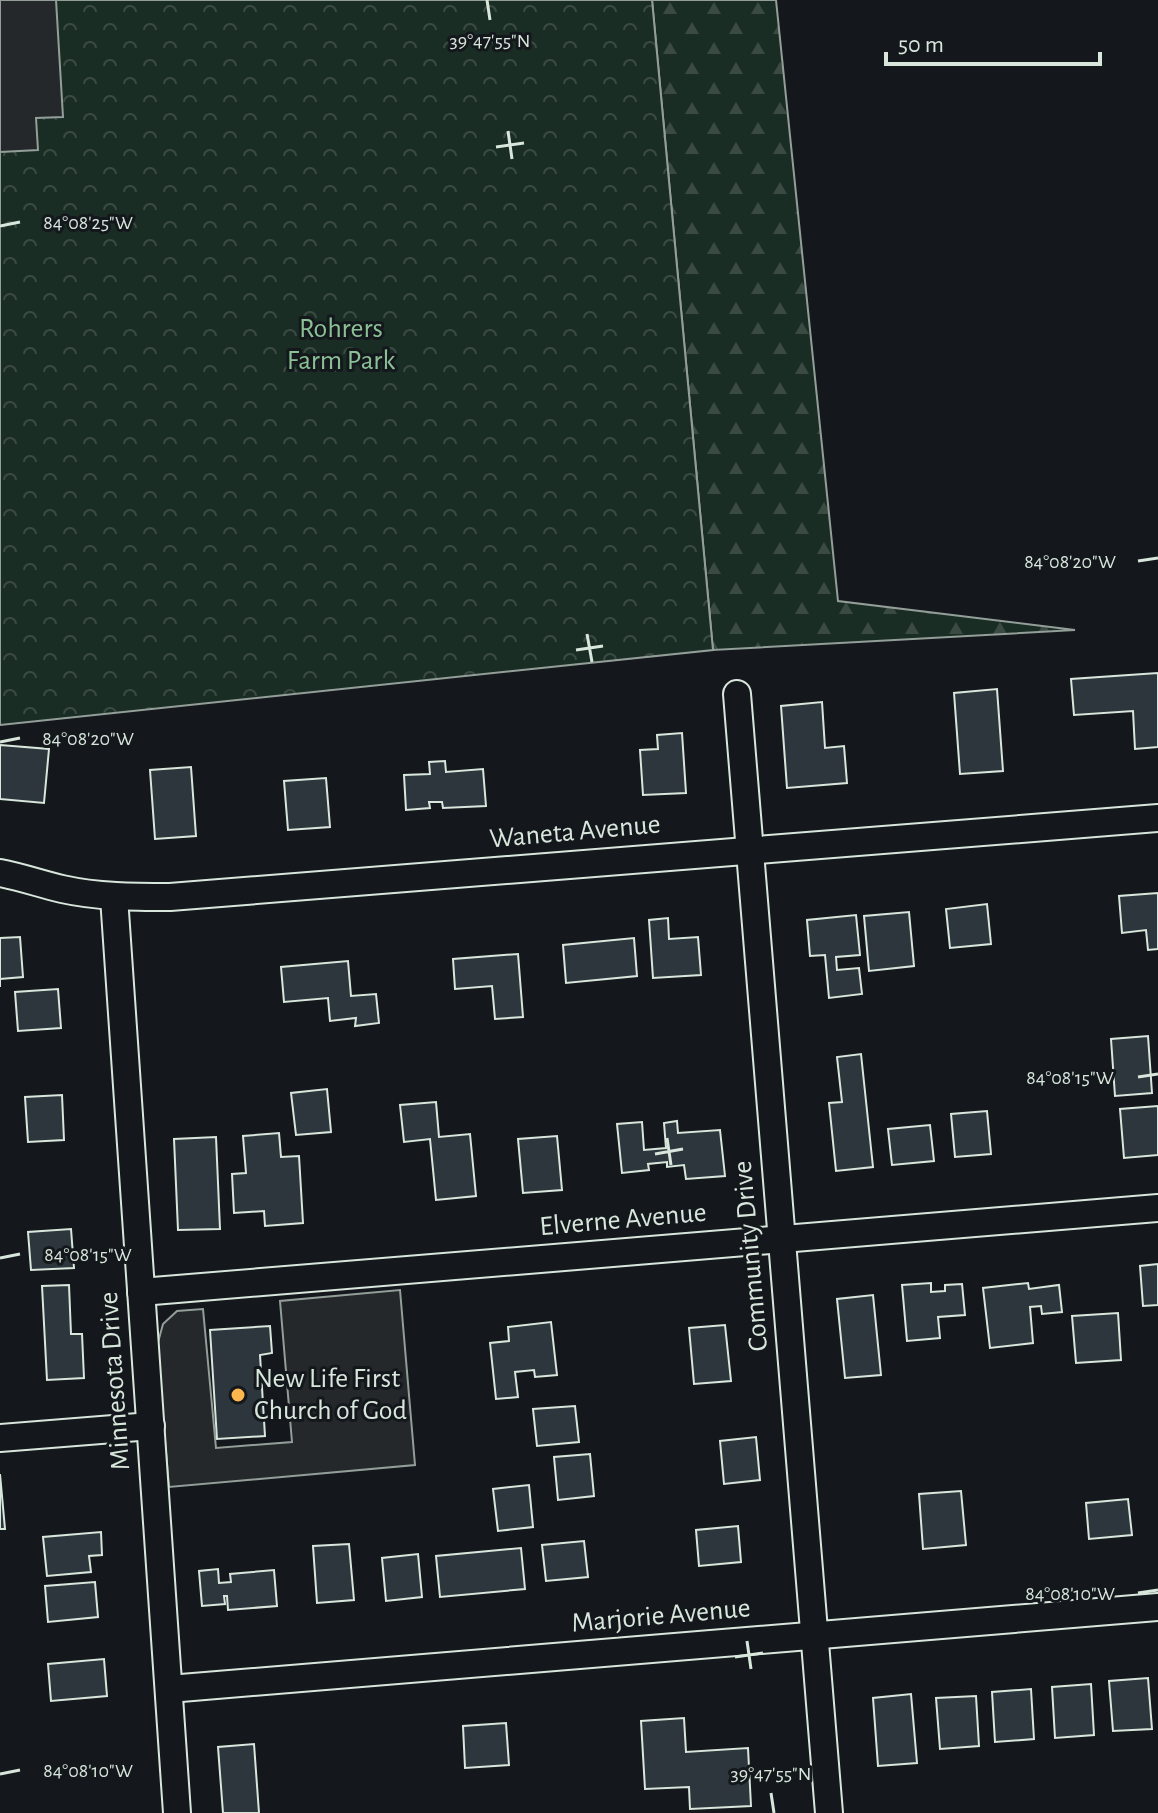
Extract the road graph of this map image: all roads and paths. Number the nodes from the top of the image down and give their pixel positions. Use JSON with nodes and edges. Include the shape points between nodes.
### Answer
{"nodes":[{"id":1,"x":737,"y":694,"type":"dead end"},
{"id":2,"x":1158,"y":818,"type":"edge"},
{"id":3,"x":750,"y":850,"type":"junction"},
{"id":4,"x":0,"y":873,"type":"edge"},
{"id":5,"x":114,"y":897,"type":"junction"},
{"id":6,"x":1158,"y":1208,"type":"edge"},
{"id":7,"x":782,"y":1239,"type":"junction"},
{"id":8,"x":141,"y":1292,"type":"junction"},
{"id":9,"x":151,"y":1426,"type":"junction"},
{"id":10,"x":0,"y":1438,"type":"edge"},
{"id":11,"x":1158,"y":1607,"type":"edge"},
{"id":12,"x":814,"y":1636,"type":"junction"},
{"id":13,"x":169,"y":1689,"type":"junction"},
{"id":14,"x":177,"y":1813,"type":"edge"},
{"id":15,"x":829,"y":1813,"type":"edge"}],
"edges":[{"from":1,"to":3,"type":"street","name":"Community Drive"},
{"from":2,"to":3,"type":"street","name":"Waneta Avenue"},
{"from":3,"to":5,"type":"street","name":"Waneta Avenue","via":[[170,897]]},
{"from":3,"to":7,"type":"street","name":"Community Drive"},
{"from":4,"to":5,"type":"street","name":"Waneta Avenue"},
{"from":5,"to":8,"type":"street","name":"Minnesota Drive"},
{"from":6,"to":7,"type":"street","name":"Elverne Avenue"},
{"from":7,"to":8,"type":"street","name":"Elverne Avenue"},
{"from":7,"to":12,"type":"street","name":"Community Drive"},
{"from":8,"to":9,"type":"street","name":"Minnesota Drive"},
{"from":9,"to":10,"type":"street"},
{"from":9,"to":13,"type":"street","name":"Minnesota Drive"},
{"from":11,"to":12,"type":"street","name":"Marjorie Avenue"},
{"from":12,"to":13,"type":"street","name":"Marjorie Avenue"},
{"from":12,"to":15,"type":"street","name":"Community Drive"},
{"from":13,"to":14,"type":"street","name":"Minnesota Drive"}]}
